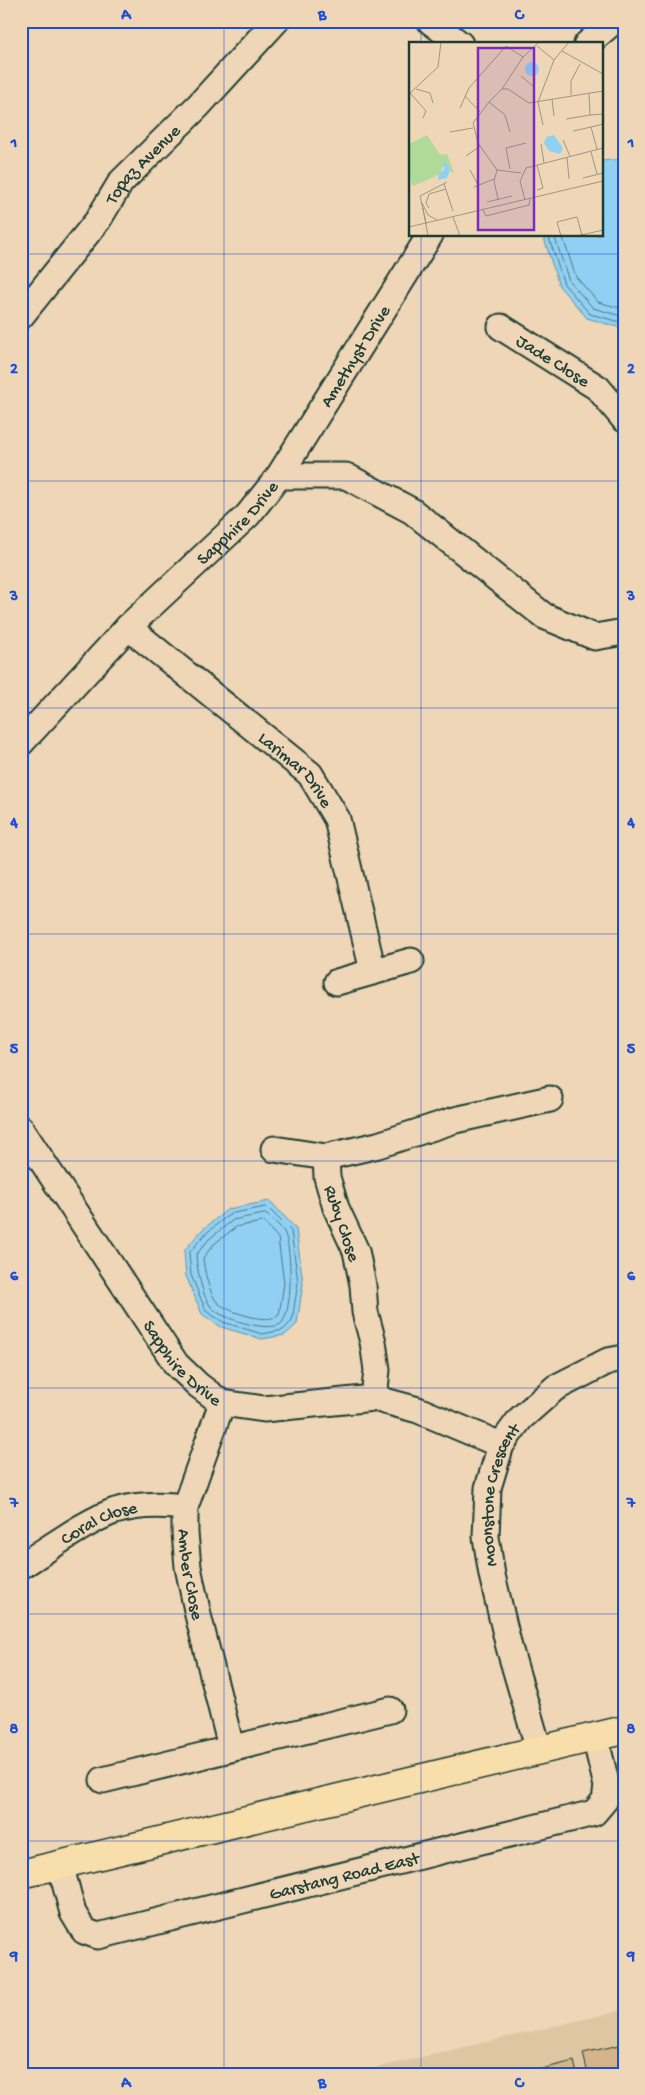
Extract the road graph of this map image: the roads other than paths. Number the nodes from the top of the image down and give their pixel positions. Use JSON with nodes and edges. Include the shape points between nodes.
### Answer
{"nodes":[{"id":1,"x":276,"y":21,"type":"edge"},
{"id":2,"x":430,"y":21,"type":"edge"},
{"id":3,"x":614,"y":21,"type":"edge"},
{"id":4,"x":457,"y":42,"type":"edge"},
{"id":5,"x":589,"y":42,"type":"edge"},
{"id":6,"x":429,"y":236,"type":"edge"},
{"id":7,"x":21,"y":316,"type":"edge"},
{"id":8,"x":501,"y":327,"type":"dead end"},
{"id":9,"x":624,"y":419,"type":"edge"},
{"id":10,"x":280,"y":476,"type":"junction"},
{"id":11,"x":128,"y":627,"type":"junction"},
{"id":12,"x":624,"y":632,"type":"edge"},
{"id":13,"x":24,"y":734,"type":"edge"},
{"id":14,"x":411,"y":961,"type":"dead end"},
{"id":15,"x":373,"y":971,"type":"junction"},
{"id":16,"x":337,"y":982,"type":"dead end"},
{"id":17,"x":550,"y":1099,"type":"dead end"},
{"id":18,"x":21,"y":1129,"type":"edge"},
{"id":19,"x":274,"y":1149,"type":"dead end"},
{"id":20,"x":326,"y":1157,"type":"junction"},
{"id":21,"x":624,"y":1358,"type":"edge"},
{"id":22,"x":374,"y":1398,"type":"junction"},
{"id":23,"x":222,"y":1403,"type":"junction"},
{"id":24,"x":502,"y":1445,"type":"junction"},
{"id":25,"x":185,"y":1507,"type":"junction"},
{"id":26,"x":21,"y":1566,"type":"edge"},
{"id":27,"x":390,"y":1710,"type":"dead end"},
{"id":28,"x":624,"y":1730,"type":"edge"},
{"id":29,"x":595,"y":1737,"type":"junction"},
{"id":30,"x":232,"y":1747,"type":"junction"},
{"id":31,"x":539,"y":1750,"type":"junction"},
{"id":32,"x":103,"y":1780,"type":"dead end"},
{"id":33,"x":60,"y":1864,"type":"junction"},
{"id":34,"x":21,"y":1874,"type":"edge"}],
"edges":[{"from":1,"to":7,"type":"street","name":"Topaz Avenue","via":[[198,106],[121,182],[98,220]]},
{"from":2,"to":4,"type":"street"},
{"from":3,"to":5,"type":"street"},
{"from":6,"to":10,"type":"street","name":"Amethyst Drive"},
{"from":8,"to":9,"type":"street","name":"Jade Close","via":[[598,388]]},
{"from":10,"to":11,"type":"street","name":"Sapphire Drive","via":[[248,515]]},
{"from":10,"to":12,"type":"street","name":"Sapphire Drive","via":[[346,476],[412,510],[544,616],[595,637]]},
{"from":11,"to":13,"type":"street","name":"Sapphire Drive"},
{"from":11,"to":15,"type":"street","name":"Larimar Drive","via":[[310,774],[337,819]]},
{"from":14,"to":15,"type":"street"},
{"from":15,"to":16,"type":"street"},
{"from":17,"to":20,"type":"street","via":[[455,1120],[378,1145]]},
{"from":18,"to":23,"type":"street","name":"Sapphire Drive","via":[[176,1364]]},
{"from":19,"to":20,"type":"street"},
{"from":20,"to":22,"type":"street","name":"Ruby Close","via":[[327,1177],[336,1208],[356,1251],[363,1285],[377,1370]]},
{"from":21,"to":24,"type":"street","name":"Moonstone Crescent","via":[[608,1362],[555,1388],[520,1419]]},
{"from":22,"to":23,"type":"street","name":"Sapphire Drive","via":[[264,1409]]},
{"from":22,"to":24,"type":"street","name":"Sapphire Drive","via":[[418,1410]]},
{"from":23,"to":25,"type":"street","name":"Amber Close"},
{"from":24,"to":31,"type":"street","name":"Moonstone Crescent","via":[[488,1488],[486,1537],[509,1647]]},
{"from":25,"to":26,"type":"street","name":"Coral Close","via":[[147,1505],[115,1511]]},
{"from":25,"to":30,"type":"street","name":"Amber Close","via":[[188,1567]]},
{"from":27,"to":30,"type":"street"},
{"from":28,"to":29,"type":"main road"},
{"from":29,"to":31,"type":"main road"},
{"from":29,"to":33,"type":"street","name":"Garstang Road East","via":[[607,1786],[605,1800],[594,1813],[98,1936],[84,1931],[73,1913]]},
{"from":30,"to":32,"type":"street"},
{"from":31,"to":33,"type":"main road"},
{"from":33,"to":34,"type":"main road"}]}
